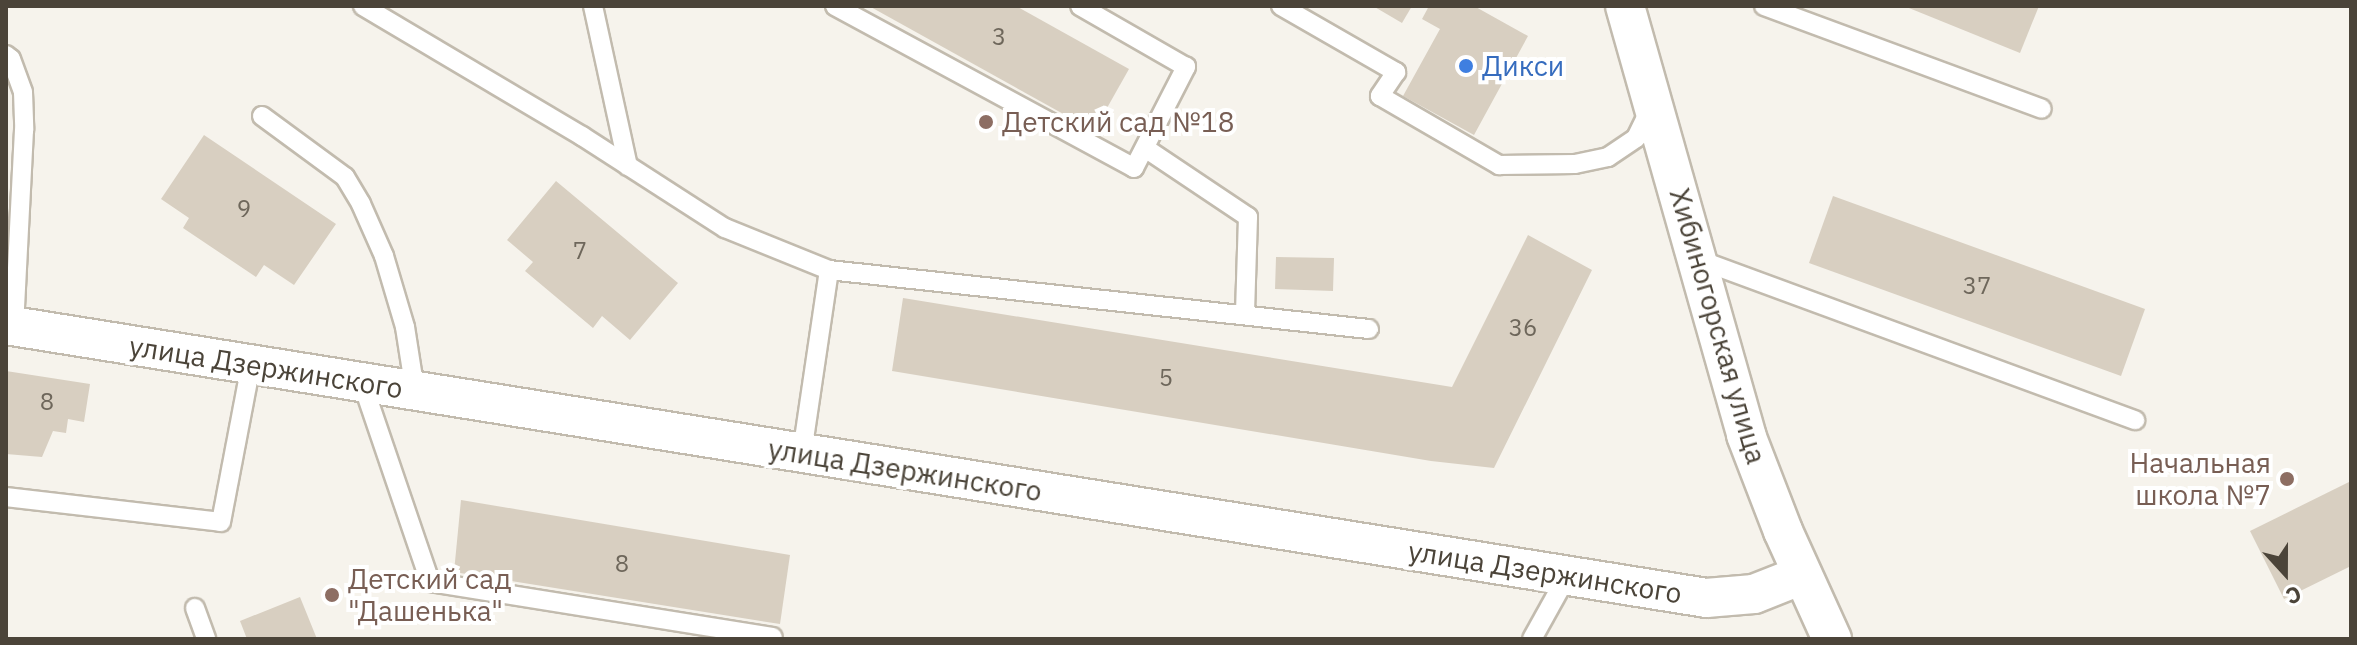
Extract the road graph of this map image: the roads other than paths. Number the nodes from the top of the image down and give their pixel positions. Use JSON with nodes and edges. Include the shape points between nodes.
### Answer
{"nodes":[{"id":1,"x":363,"y":6,"type":"edge"},
{"id":2,"x":593,"y":6,"type":"edge"},
{"id":3,"x":835,"y":6,"type":"edge"},
{"id":4,"x":1080,"y":6,"type":"edge"},
{"id":5,"x":1281,"y":6,"type":"edge"},
{"id":6,"x":1625,"y":6,"type":"edge"},
{"id":7,"x":1764,"y":6,"type":"edge"},
{"id":8,"x":6,"y":55,"type":"edge"},
{"id":9,"x":1652,"y":103,"type":"junction"},
{"id":10,"x":2042,"y":109,"type":"dead end"},
{"id":11,"x":262,"y":116,"type":"dead end"},
{"id":12,"x":1145,"y":148,"type":"junction"},
{"id":13,"x":6,"y":155,"type":"edge"},
{"id":14,"x":628,"y":166,"type":"junction"},
{"id":15,"x":22,"y":168,"type":"junction"},
{"id":16,"x":1697,"y":259,"type":"junction"},
{"id":17,"x":829,"y":270,"type":"junction"},
{"id":18,"x":1245,"y":315,"type":"junction"},
{"id":19,"x":10,"y":326,"type":"edge"},
{"id":20,"x":1369,"y":329,"type":"dead end"},
{"id":21,"x":251,"y":364,"type":"junction"},
{"id":22,"x":362,"y":382,"type":"junction"},
{"id":23,"x":415,"y":391,"type":"junction"},
{"id":24,"x":2135,"y":420,"type":"dead end"},
{"id":25,"x":802,"y":453,"type":"junction"},
{"id":26,"x":6,"y":497,"type":"edge"},
{"id":27,"x":1802,"y":575,"type":"junction"},
{"id":28,"x":1567,"y":576,"type":"junction"},
{"id":29,"x":195,"y":608,"type":"dead end"},
{"id":30,"x":773,"y":637,"type":"dead end"},
{"id":31,"x":206,"y":639,"type":"edge"},
{"id":32,"x":1532,"y":639,"type":"edge"},
{"id":33,"x":1832,"y":639,"type":"edge"}],
"edges":[{"from":1,"to":14,"type":"lane"},
{"from":2,"to":14,"type":"lane"},
{"from":3,"to":12,"type":"lane","via":[[1134,168]]},
{"from":4,"to":12,"type":"lane","via":[[1186,67]]},
{"from":5,"to":9,"type":"lane","via":[[1396,72],[1380,96],[1499,165],[1575,164],[1608,157],[1636,138]]},
{"from":6,"to":9,"type":"street","name":"Хибиногорская улица"},
{"from":7,"to":10,"type":"lane"},
{"from":8,"to":15,"type":"lane","via":[[23,92]]},
{"from":9,"to":16,"type":"street","name":"Хибиногорская улица"},
{"from":11,"to":23,"type":"lane","via":[[345,177],[361,204],[384,256],[405,327]]},
{"from":12,"to":18,"type":"lane","via":[[1248,217]]},
{"from":13,"to":15,"type":"lane"},
{"from":14,"to":17,"type":"lane","via":[[725,228]]},
{"from":15,"to":19,"type":"lane"},
{"from":16,"to":24,"type":"lane"},
{"from":16,"to":27,"type":"street","name":"Хибиногорская улица","via":[[1746,435]]},
{"from":17,"to":18,"type":"lane"},
{"from":17,"to":25,"type":"lane"},
{"from":18,"to":20,"type":"lane"},
{"from":19,"to":21,"type":"street","name":"улица Дзержинского"},
{"from":21,"to":22,"type":"street","name":"улица Дзержинского"},
{"from":21,"to":26,"type":"lane","via":[[221,522]]},
{"from":22,"to":23,"type":"street","name":"улица Дзержинского"},
{"from":22,"to":30,"type":"lane","via":[[430,582]]},
{"from":23,"to":25,"type":"street","name":"улица Дзержинского"},
{"from":25,"to":28,"type":"street","name":"улица Дзержинского"},
{"from":27,"to":28,"type":"street","name":"улица Дзержинского","via":[[1754,594],[1706,598]]},
{"from":27,"to":33,"type":"street","name":"Хибиногорская улица"},
{"from":28,"to":32,"type":"lane"},
{"from":29,"to":31,"type":"lane"}]}
